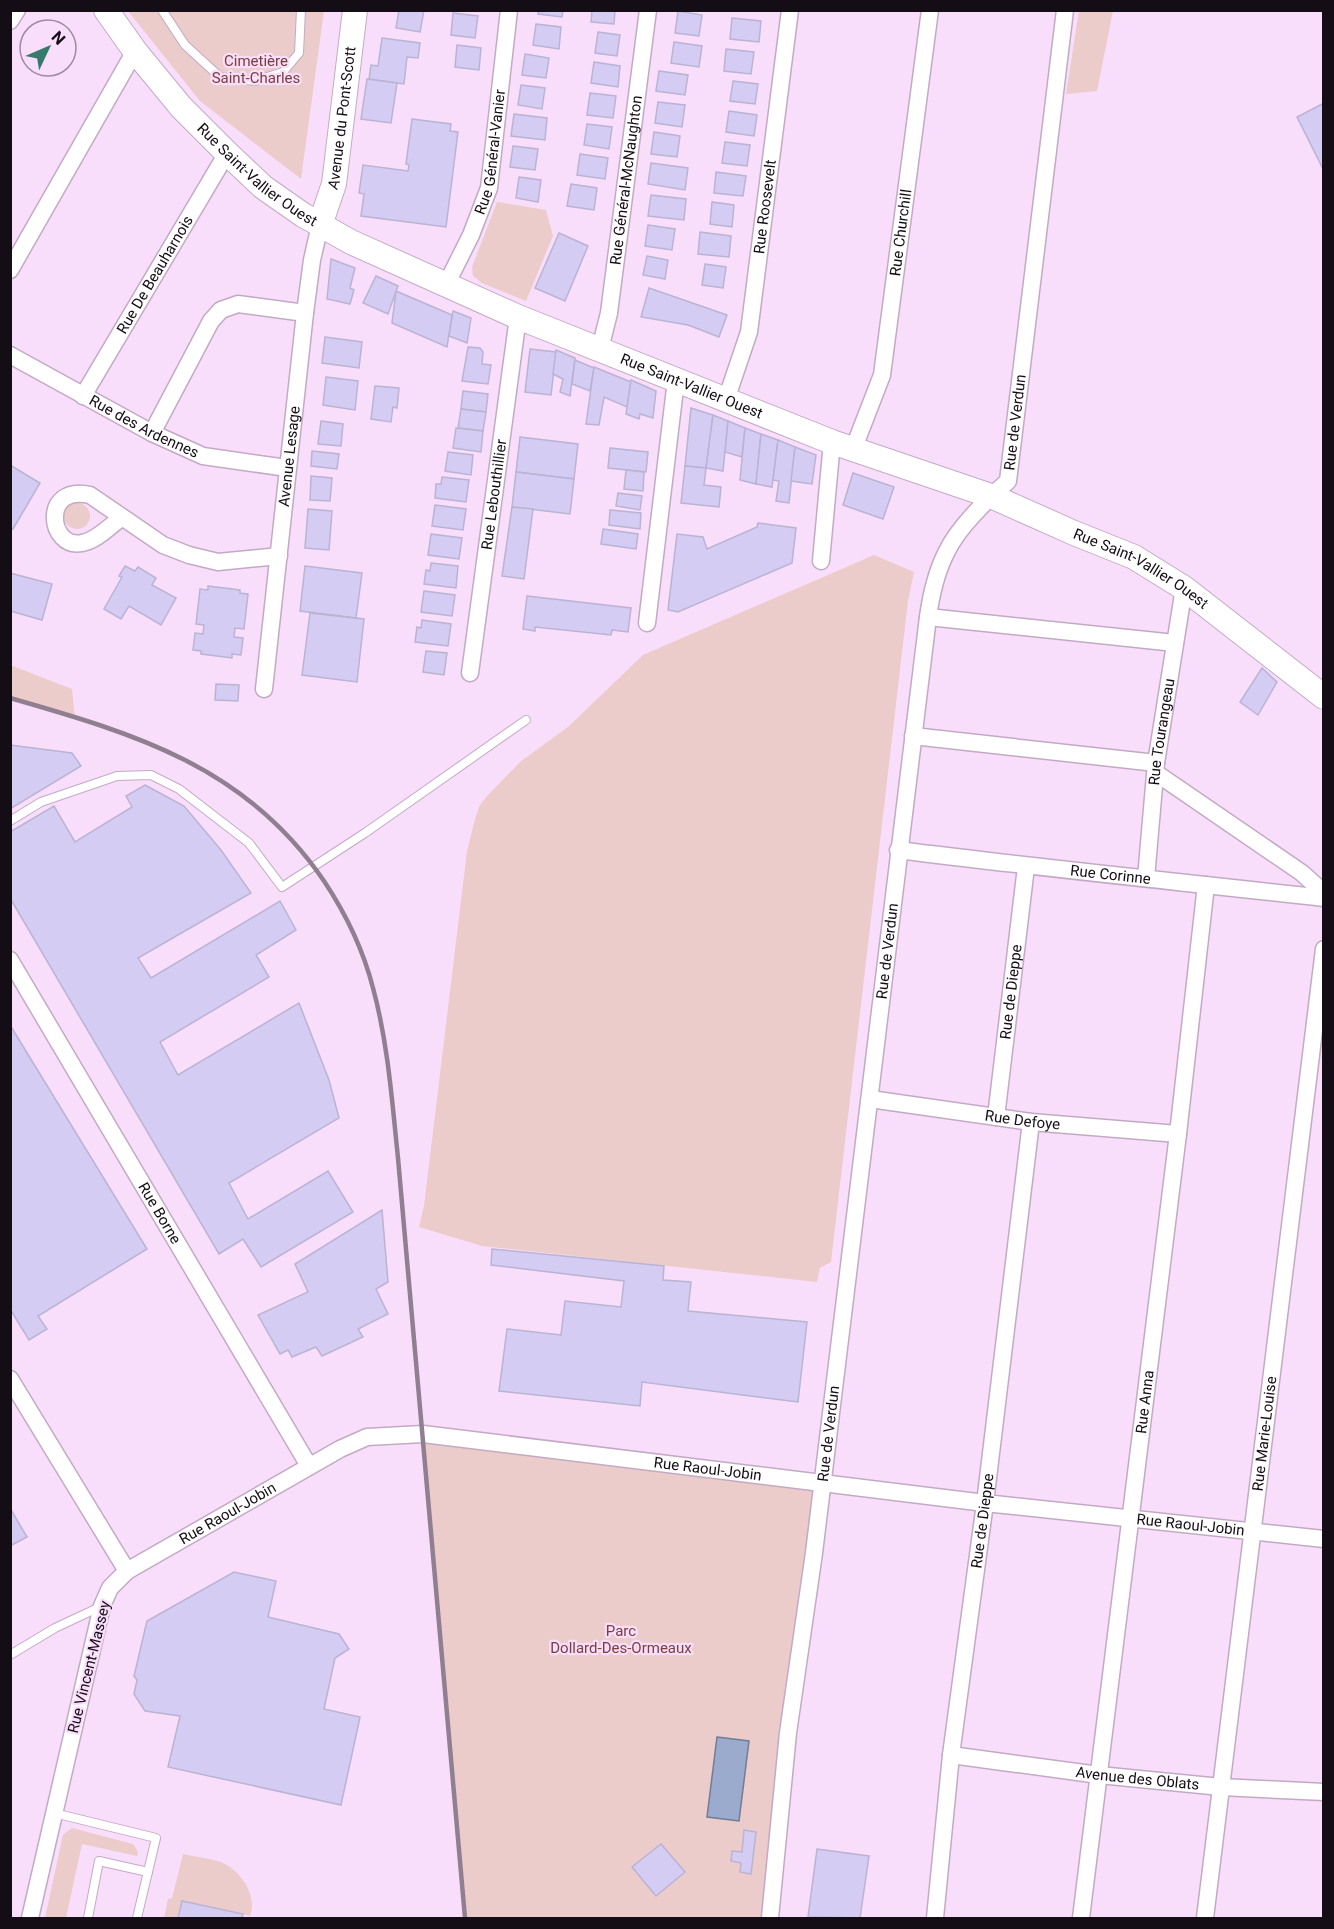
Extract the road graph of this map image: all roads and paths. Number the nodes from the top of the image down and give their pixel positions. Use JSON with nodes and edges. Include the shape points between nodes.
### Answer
{"nodes":[{"id":1,"x":17,"y":10,"type":"edge"},
{"id":2,"x":106,"y":10,"type":"edge"},
{"id":3,"x":162,"y":10,"type":"edge"},
{"id":4,"x":301,"y":10,"type":"edge"},
{"id":5,"x":355,"y":10,"type":"edge"},
{"id":6,"x":509,"y":10,"type":"edge"},
{"id":7,"x":648,"y":10,"type":"edge"},
{"id":8,"x":790,"y":10,"type":"edge"},
{"id":9,"x":930,"y":10,"type":"edge"},
{"id":10,"x":1065,"y":10,"type":"edge"},
{"id":11,"x":10,"y":21,"type":"edge"},
{"id":12,"x":135,"y":51,"type":"junction"},
{"id":13,"x":226,"y":153,"type":"junction"},
{"id":14,"x":320,"y":225,"type":"junction"},
{"id":15,"x":10,"y":270,"type":"edge"},
{"id":16,"x":446,"y":285,"type":"junction"},
{"id":17,"x":305,"y":313,"type":"junction"},
{"id":18,"x":518,"y":318,"type":"junction"},
{"id":19,"x":600,"y":349,"type":"junction"},
{"id":20,"x":10,"y":355,"type":"edge"},
{"id":21,"x":676,"y":380,"type":"junction"},
{"id":22,"x":83,"y":396,"type":"junction"},
{"id":23,"x":726,"y":400,"type":"junction"},
{"id":24,"x":152,"y":433,"type":"junction"},
{"id":25,"x":843,"y":446,"type":"junction"},
{"id":26,"x":287,"y":468,"type":"junction"},
{"id":27,"x":991,"y":496,"type":"junction"},
{"id":28,"x":121,"y":518,"type":"dead end"},
{"id":29,"x":279,"y":556,"type":"junction"},
{"id":30,"x":820,"y":561,"type":"dead end"},
{"id":31,"x":1184,"y":588,"type":"junction"},
{"id":32,"x":928,"y":616,"type":"junction"},
{"id":33,"x":647,"y":623,"type":"dead end"},
{"id":34,"x":1175,"y":643,"type":"junction"},
{"id":35,"x":471,"y":673,"type":"dead end"},
{"id":36,"x":264,"y":689,"type":"dead end"},
{"id":37,"x":1323,"y":697,"type":"edge"},
{"id":38,"x":526,"y":720,"type":"dead end"},
{"id":39,"x":913,"y":736,"type":"junction"},
{"id":40,"x":1156,"y":768,"type":"junction"},
{"id":41,"x":10,"y":821,"type":"edge"},
{"id":42,"x":898,"y":850,"type":"junction"},
{"id":43,"x":1026,"y":867,"type":"junction"},
{"id":44,"x":1146,"y":878,"type":"junction"},
{"id":45,"x":1206,"y":885,"type":"junction"},
{"id":46,"x":1323,"y":893,"type":"edge"},
{"id":47,"x":1323,"y":898,"type":"edge"},
{"id":48,"x":1323,"y":949,"type":"edge"},
{"id":49,"x":10,"y":960,"type":"edge"},
{"id":50,"x":870,"y":1099,"type":"junction"},
{"id":51,"x":996,"y":1117,"type":"junction"},
{"id":52,"x":1031,"y":1122,"type":"junction"},
{"id":53,"x":1178,"y":1134,"type":"junction"},
{"id":54,"x":10,"y":1379,"type":"edge"},
{"id":55,"x":309,"y":1466,"type":"junction"},
{"id":56,"x":821,"y":1481,"type":"junction"},
{"id":57,"x":985,"y":1503,"type":"junction"},
{"id":58,"x":1130,"y":1518,"type":"junction"},
{"id":59,"x":1253,"y":1530,"type":"junction"},
{"id":60,"x":1323,"y":1539,"type":"edge"},
{"id":61,"x":127,"y":1571,"type":"junction"},
{"id":62,"x":102,"y":1606,"type":"junction"},
{"id":63,"x":10,"y":1655,"type":"edge"},
{"id":64,"x":951,"y":1755,"type":"junction"},
{"id":65,"x":1099,"y":1775,"type":"junction"},
{"id":66,"x":1221,"y":1787,"type":"junction"},
{"id":67,"x":1323,"y":1792,"type":"edge"},
{"id":68,"x":54,"y":1813,"type":"junction"},
{"id":69,"x":148,"y":1872,"type":"junction"},
{"id":70,"x":30,"y":1918,"type":"edge"},
{"id":71,"x":88,"y":1918,"type":"edge"},
{"id":72,"x":137,"y":1918,"type":"edge"},
{"id":73,"x":770,"y":1918,"type":"edge"},
{"id":74,"x":935,"y":1918,"type":"edge"},
{"id":75,"x":1081,"y":1918,"type":"edge"},
{"id":76,"x":1205,"y":1918,"type":"edge"}],
"edges":[{"from":1,"to":11,"type":"street"},
{"from":2,"to":12,"type":"street","name":"Rue Saint-Vallier Ouest"},
{"from":3,"to":4,"type":"lane","via":[[185,45],[219,77],[255,81],[283,72],[299,53]]},
{"from":5,"to":14,"type":"street","name":"Avenue du Pont-Scott","via":[[334,184]]},
{"from":6,"to":16,"type":"street","name":"Rue Général-Vanier","via":[[489,188]]},
{"from":7,"to":19,"type":"street","name":"Rue Général-McNaughton","via":[[609,313]]},
{"from":8,"to":23,"type":"street","name":"Rue Roosevelt","via":[[749,332]]},
{"from":9,"to":25,"type":"street","name":"Rue Churchill","via":[[882,375]]},
{"from":10,"to":27,"type":"street","name":"Rue de Verdun","via":[[1008,481]]},
{"from":12,"to":13,"type":"street","name":"Rue Saint-Vallier Ouest"},
{"from":12,"to":15,"type":"street"},
{"from":13,"to":14,"type":"street","name":"Rue Saint-Vallier Ouest","via":[[263,187]]},
{"from":13,"to":22,"type":"street","name":"Rue De Beauharnois"},
{"from":14,"to":16,"type":"street","name":"Rue Saint-Vallier Ouest"},
{"from":14,"to":17,"type":"street","name":"Avenue Lesage"},
{"from":16,"to":18,"type":"street","name":"Rue Saint-Vallier Ouest"},
{"from":17,"to":24,"type":"street","via":[[238,304],[221,310],[211,321]]},
{"from":17,"to":26,"type":"street","name":"Avenue Lesage"},
{"from":18,"to":19,"type":"street","name":"Rue Saint-Vallier Ouest"},
{"from":18,"to":35,"type":"street","name":"Rue Lebouthillier"},
{"from":19,"to":21,"type":"street","name":"Rue Saint-Vallier Ouest"},
{"from":20,"to":22,"type":"street","name":"Rue des Ardennes"},
{"from":21,"to":23,"type":"street","name":"Rue Saint-Vallier Ouest"},
{"from":21,"to":33,"type":"street"},
{"from":22,"to":24,"type":"street","name":"Rue des Ardennes"},
{"from":23,"to":25,"type":"street","name":"Rue Saint-Vallier Ouest"},
{"from":24,"to":26,"type":"street","name":"Rue des Ardennes","via":[[203,456]]},
{"from":25,"to":27,"type":"street","name":"Rue Saint-Vallier Ouest"},
{"from":25,"to":30,"type":"street","name":"Rue Churchill"},
{"from":26,"to":29,"type":"street","name":"Avenue Lesage"},
{"from":27,"to":31,"type":"street","name":"Rue Saint-Vallier Ouest","via":[[1134,557]]},
{"from":27,"to":32,"type":"street","name":"Rue de Verdun","via":[[946,551]]},
{"from":28,"to":29,"type":"street","via":[[164,545],[218,562]]},
{"from":29,"to":36,"type":"street","name":"Avenue Lesage"},
{"from":31,"to":34,"type":"street","name":"Rue Tourangeau"},
{"from":31,"to":37,"type":"street","name":"Rue Saint-Vallier Ouest"},
{"from":32,"to":34,"type":"street"},
{"from":32,"to":39,"type":"street","name":"Rue de Verdun"},
{"from":34,"to":40,"type":"street","name":"Rue Tourangeau"},
{"from":38,"to":41,"type":"lane","via":[[282,887],[249,843],[179,789],[151,775],[117,776],[41,802]]},
{"from":39,"to":40,"type":"street"},
{"from":39,"to":42,"type":"street","name":"Rue de Verdun"},
{"from":40,"to":44,"type":"street","name":"Rue Tourangeau"},
{"from":40,"to":46,"type":"street","via":[[1302,873]]},
{"from":42,"to":43,"type":"street","name":"Rue Corinne"},
{"from":42,"to":50,"type":"street","name":"Rue de Verdun"},
{"from":43,"to":44,"type":"street","name":"Rue Corinne"},
{"from":43,"to":51,"type":"street","name":"Rue de Dieppe"},
{"from":44,"to":45,"type":"street","name":"Rue Corinne"},
{"from":45,"to":47,"type":"street","name":"Rue Corinne"},
{"from":45,"to":53,"type":"street","name":"Rue Anna"},
{"from":48,"to":59,"type":"street","name":"Rue Marie-Louise"},
{"from":49,"to":55,"type":"street","name":"Rue Borne"},
{"from":50,"to":51,"type":"street","name":"Rue Defoye"},
{"from":50,"to":56,"type":"street","name":"Rue de Verdun"},
{"from":51,"to":52,"type":"street","name":"Rue Defoye"},
{"from":52,"to":53,"type":"street","name":"Rue Defoye"},
{"from":52,"to":57,"type":"street","name":"Rue de Dieppe"},
{"from":53,"to":58,"type":"street","name":"Rue Anna"},
{"from":54,"to":61,"type":"street"},
{"from":55,"to":56,"type":"street","name":"Rue Raoul-Jobin","via":[[367,1437],[423,1434]]},
{"from":55,"to":61,"type":"street","name":"Rue Raoul-Jobin"},
{"from":56,"to":57,"type":"street","name":"Rue Raoul-Jobin"},
{"from":56,"to":73,"type":"street","name":"Rue de Verdun"},
{"from":57,"to":58,"type":"street","name":"Rue Raoul-Jobin"},
{"from":57,"to":64,"type":"street","name":"Rue de Dieppe"},
{"from":58,"to":59,"type":"street","name":"Rue Raoul-Jobin"},
{"from":58,"to":65,"type":"street","name":"Rue Anna"},
{"from":59,"to":60,"type":"street","name":"Rue Raoul-Jobin"},
{"from":59,"to":66,"type":"street","name":"Rue Marie-Louise"},
{"from":61,"to":62,"type":"street","name":"Rue Vincent-Massey","via":[[110,1588]]},
{"from":62,"to":63,"type":"lane"},
{"from":62,"to":68,"type":"street","name":"Rue Vincent-Massey"},
{"from":64,"to":65,"type":"street","name":"Avenue des Oblats"},
{"from":64,"to":74,"type":"street","name":"Rue de Dieppe"},
{"from":65,"to":66,"type":"street","name":"Avenue des Oblats"},
{"from":65,"to":75,"type":"street","name":"Rue Anna"},
{"from":66,"to":67,"type":"street","name":"Avenue des Oblats"},
{"from":66,"to":76,"type":"street","name":"Rue Marie-Louise"},
{"from":68,"to":69,"type":"lane","via":[[156,1838]]},
{"from":68,"to":70,"type":"street","name":"Rue Vincent-Massey"},
{"from":69,"to":71,"type":"lane","via":[[99,1861]]},
{"from":69,"to":72,"type":"lane"}]}
